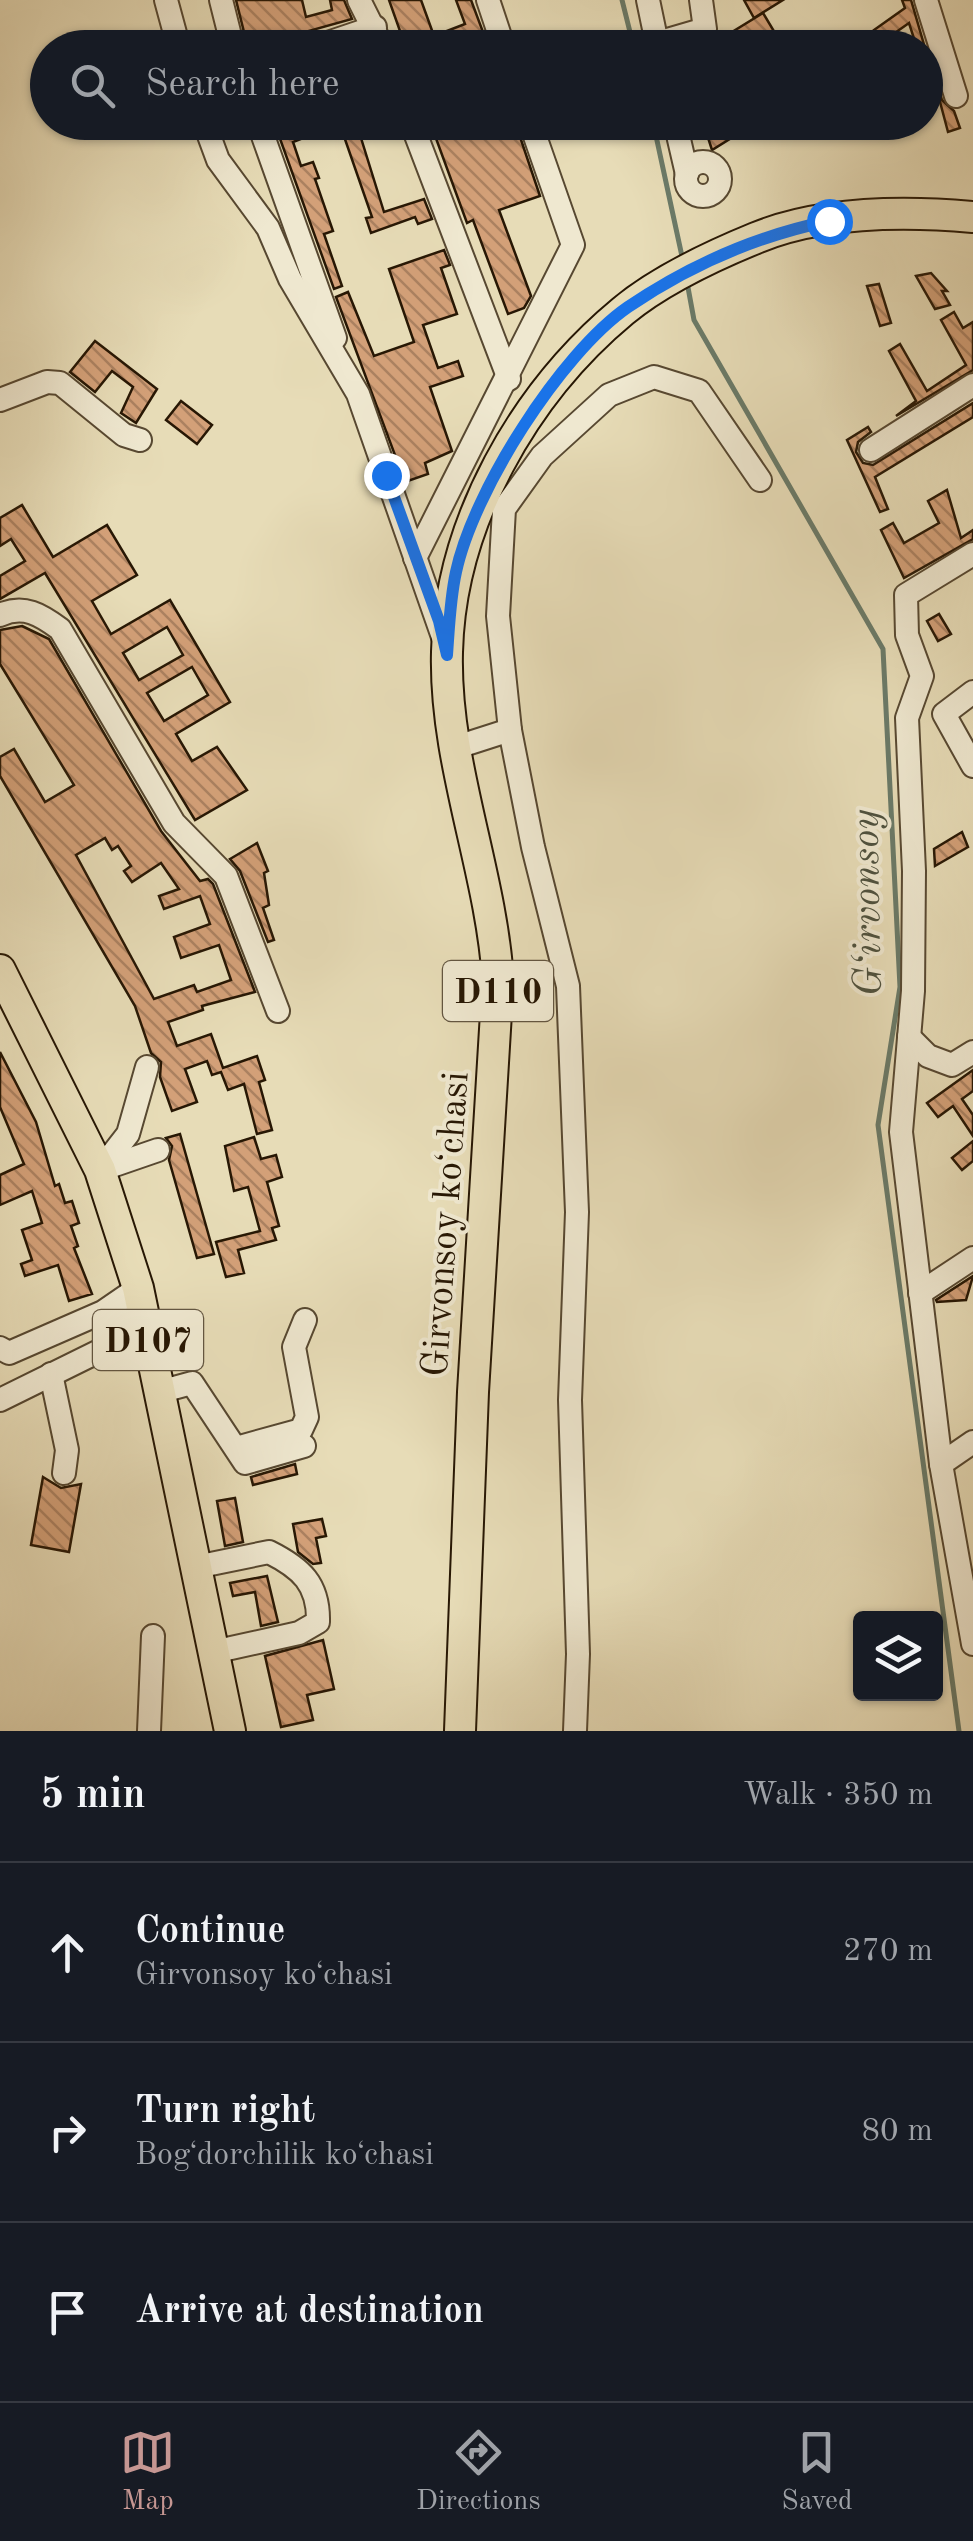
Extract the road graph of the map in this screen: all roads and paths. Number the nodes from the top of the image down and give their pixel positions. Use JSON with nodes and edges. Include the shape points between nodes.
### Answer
{"nodes":[{"id":1,"x":166,"y":0,"type":"edge"},
{"id":2,"x":221,"y":0,"type":"edge"},
{"id":3,"x":359,"y":0,"type":"edge"},
{"id":4,"x":488,"y":0,"type":"edge"},
{"id":5,"x":648,"y":0,"type":"edge"},
{"id":6,"x":700,"y":0,"type":"edge"},
{"id":7,"x":926,"y":0,"type":"edge"},
{"id":8,"x":174,"y":30,"type":"edge"},
{"id":9,"x":229,"y":30,"type":"edge"},
{"id":10,"x":375,"y":30,"type":"edge"},
{"id":11,"x":498,"y":30,"type":"edge"},
{"id":12,"x":655,"y":30,"type":"edge"},
{"id":13,"x":702,"y":30,"type":"edge"},
{"id":14,"x":935,"y":30,"type":"edge"},
{"id":15,"x":943,"y":54,"type":"edge"},
{"id":16,"x":956,"y":96,"type":"dead end"},
{"id":17,"x":211,"y":140,"type":"edge"},
{"id":18,"x":264,"y":140,"type":"edge"},
{"id":19,"x":419,"y":140,"type":"edge"},
{"id":20,"x":536,"y":140,"type":"edge"},
{"id":21,"x":679,"y":140,"type":"edge"},
{"id":22,"x":687,"y":174,"type":"dead end"},
{"id":23,"x":973,"y":216,"type":"edge"},
{"id":24,"x":347,"y":375,"type":"junction"},
{"id":25,"x":508,"y":379,"type":"junction"},
{"id":26,"x":973,"y":385,"type":"edge"},
{"id":27,"x":0,"y":400,"type":"edge"},
{"id":28,"x":140,"y":440,"type":"dead end"},
{"id":29,"x":871,"y":450,"type":"dead end"},
{"id":30,"x":760,"y":480,"type":"dead end"},
{"id":31,"x":973,"y":554,"type":"edge"},
{"id":32,"x":416,"y":558,"type":"junction"},
{"id":33,"x":0,"y":615,"type":"edge"},
{"id":34,"x":447,"y":655,"type":"junction"},
{"id":35,"x":973,"y":692,"type":"edge"},
{"id":36,"x":510,"y":730,"type":"junction"},
{"id":37,"x":456,"y":747,"type":"junction"},
{"id":38,"x":973,"y":766,"type":"edge"},
{"id":39,"x":0,"y":970,"type":"edge"},
{"id":40,"x":278,"y":1012,"type":"dead end"},
{"id":41,"x":909,"y":1037,"type":"junction"},
{"id":42,"x":973,"y":1052,"type":"edge"},
{"id":43,"x":146,"y":1067,"type":"dead end"},
{"id":44,"x":158,"y":1150,"type":"dead end"},
{"id":45,"x":100,"y":1170,"type":"junction"},
{"id":46,"x":973,"y":1258,"type":"edge"},
{"id":47,"x":138,"y":1288,"type":"junction"},
{"id":48,"x":920,"y":1292,"type":"junction"},
{"id":49,"x":305,"y":1320,"type":"dead end"},
{"id":50,"x":146,"y":1328,"type":"junction"},
{"id":51,"x":3,"y":1355,"type":"edge"},
{"id":52,"x":51,"y":1374,"type":"junction"},
{"id":53,"x":159,"y":1392,"type":"junction"},
{"id":54,"x":0,"y":1400,"type":"edge"},
{"id":55,"x":973,"y":1442,"type":"edge"},
{"id":56,"x":304,"y":1446,"type":"dead end"},
{"id":57,"x":236,"y":1448,"type":"junction"},
{"id":58,"x":941,"y":1464,"type":"junction"},
{"id":59,"x":64,"y":1473,"type":"dead end"},
{"id":60,"x":196,"y":1567,"type":"junction"},
{"id":61,"x":972,"y":1635,"type":"edge"},
{"id":62,"x":152,"y":1636,"type":"dead end"},
{"id":63,"x":213,"y":1652,"type":"junction"},
{"id":64,"x":149,"y":1731,"type":"edge"},
{"id":65,"x":230,"y":1731,"type":"edge"},
{"id":66,"x":460,"y":1731,"type":"edge"},
{"id":67,"x":575,"y":1731,"type":"edge"}],
"edges":[{"from":1,"to":8,"type":"street"},
{"from":2,"to":9,"type":"street"},
{"from":3,"to":10,"type":"street"},
{"from":4,"to":11,"type":"street"},
{"from":5,"to":12,"type":"street"},
{"from":6,"to":13,"type":"street"},
{"from":7,"to":14,"type":"street"},
{"from":15,"to":16,"type":"street"},
{"from":17,"to":24,"type":"street","via":[[268,228]]},
{"from":18,"to":24,"type":"street"},
{"from":19,"to":25,"type":"street"},
{"from":20,"to":25,"type":"street","via":[[573,245]]},
{"from":21,"to":22,"type":"street"},
{"from":23,"to":34,"type":"main road","name":"Girvonsoy koʻchasi","number":"D110","via":[[863,217],[758,237],[625,309],[554,386],[495,472],[456,570]]},
{"from":24,"to":32,"type":"street"},
{"from":25,"to":32,"type":"street"},
{"from":26,"to":29,"type":"street"},
{"from":27,"to":28,"type":"street","via":[[60,383],[124,436]]},
{"from":30,"to":36,"type":"street","via":[[698,391],[654,377],[609,395],[542,456],[504,509],[498,616]]},
{"from":31,"to":41,"type":"street","via":[[906,595],[907,635],[922,676],[907,718],[914,871]]},
{"from":32,"to":34,"type":"street"},
{"from":33,"to":40,"type":"street","via":[[38,612],[60,629],[174,823],[226,876]]},
{"from":34,"to":37,"type":"main road","name":"Girvonsoy koʻchasi","number":"D110"},
{"from":35,"to":38,"type":"street","via":[[944,714]]},
{"from":36,"to":37,"type":"street"},
{"from":36,"to":67,"type":"street","via":[[568,986],[577,1212],[570,1400]]},
{"from":37,"to":66,"type":"main road","name":"Girvonsoy koʻchasi","number":"D110","via":[[494,920],[498,980]]},
{"from":39,"to":45,"type":"main road","number":"D107"},
{"from":41,"to":42,"type":"street","via":[[928,1056],[952,1066]]},
{"from":41,"to":48,"type":"street","via":[[900,1132]]},
{"from":43,"to":45,"type":"street","via":[[128,1134]]},
{"from":44,"to":45,"type":"street"},
{"from":45,"to":47,"type":"main road","number":"D107"},
{"from":46,"to":48,"type":"street"},
{"from":47,"to":50,"type":"main road","number":"D107"},
{"from":47,"to":51,"type":"street","via":[[103,1312]]},
{"from":48,"to":58,"type":"street"},
{"from":49,"to":57,"type":"street","via":[[294,1347],[307,1417],[301,1430]]},
{"from":50,"to":52,"type":"street"},
{"from":50,"to":53,"type":"main road","number":"D107"},
{"from":52,"to":54,"type":"street"},
{"from":52,"to":59,"type":"street","via":[[67,1450]]},
{"from":53,"to":57,"type":"street","via":[[192,1384]]},
{"from":53,"to":60,"type":"main road","number":"D107"},
{"from":55,"to":58,"type":"street"},
{"from":56,"to":57,"type":"street","via":[[245,1462]]},
{"from":58,"to":61,"type":"street"},
{"from":60,"to":63,"type":"main road","number":"D107"},
{"from":60,"to":63,"type":"street","via":[[269,1552],[304,1571],[319,1604],[318,1622],[298,1633]]},
{"from":62,"to":64,"type":"street"},
{"from":63,"to":65,"type":"main road","number":"D107"}]}
